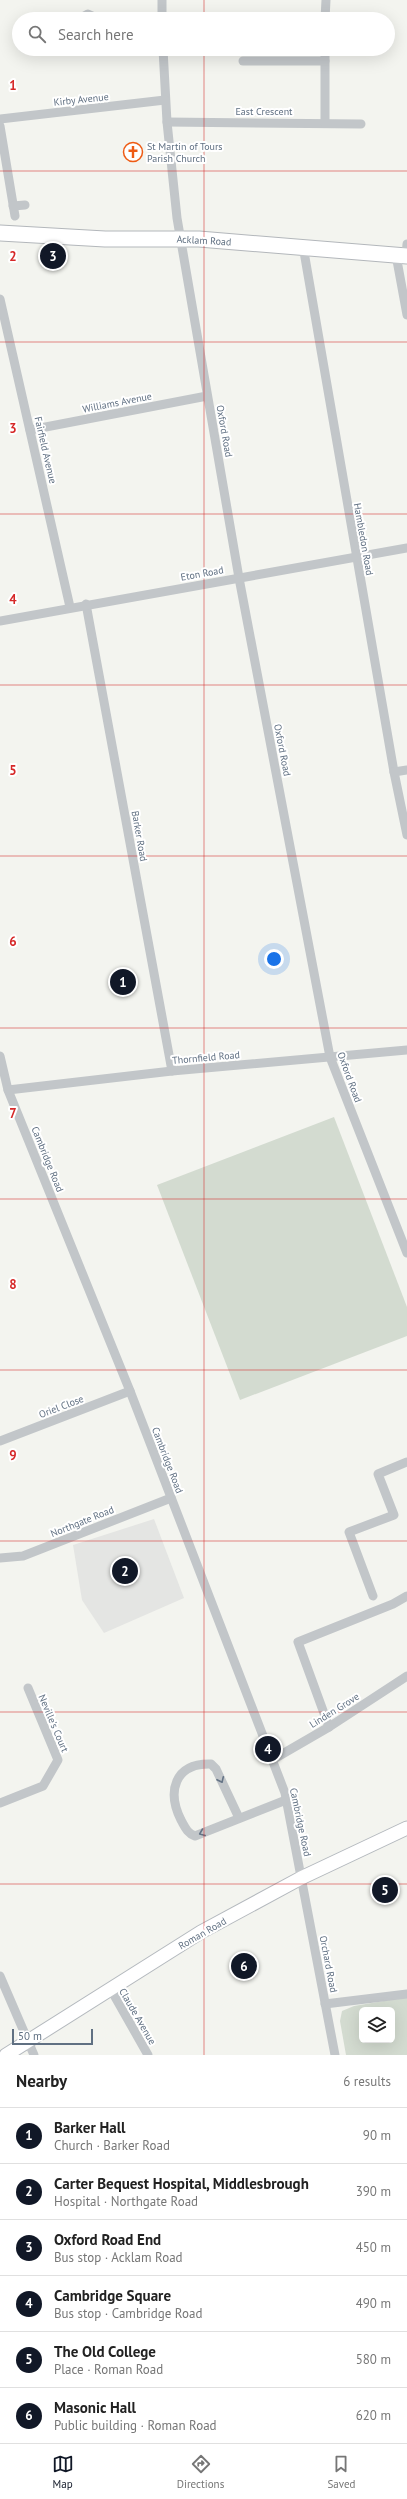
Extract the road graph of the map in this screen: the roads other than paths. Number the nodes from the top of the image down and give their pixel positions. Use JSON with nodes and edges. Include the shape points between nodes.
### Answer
{"nodes":[{"id":1,"x":162,"y":0,"type":"edge"},
{"id":2,"x":326,"y":0,"type":"edge"},
{"id":3,"x":162,"y":12,"type":"edge"},
{"id":4,"x":325,"y":12,"type":"edge"},
{"id":5,"x":163,"y":56,"type":"edge"},
{"id":6,"x":325,"y":56,"type":"edge"},
{"id":7,"x":243,"y":61,"type":"dead end"},
{"id":8,"x":325,"y":61,"type":"junction"},
{"id":9,"x":165,"y":100,"type":"junction"},
{"id":10,"x":0,"y":119,"type":"edge"},
{"id":11,"x":166,"y":122,"type":"junction"},
{"id":12,"x":325,"y":122,"type":"junction"},
{"id":13,"x":360,"y":124,"type":"dead end"},
{"id":14,"x":0,"y":126,"type":"edge"},
{"id":15,"x":25,"y":205,"type":"dead end"},
{"id":16,"x":13,"y":206,"type":"junction"},
{"id":17,"x":15,"y":216,"type":"dead end"},
{"id":18,"x":0,"y":233,"type":"edge"},
{"id":19,"x":181,"y":238,"type":"junction"},
{"id":20,"x":303,"y":246,"type":"junction"},
{"id":21,"x":404,"y":253,"type":"edge"},
{"id":22,"x":0,"y":299,"type":"edge"},
{"id":23,"x":407,"y":315,"type":"edge"},
{"id":24,"x":207,"y":396,"type":"junction"},
{"id":25,"x":30,"y":430,"type":"junction"},
{"id":26,"x":407,"y":548,"type":"edge"},
{"id":27,"x":356,"y":557,"type":"junction"},
{"id":28,"x":239,"y":578,"type":"junction"},
{"id":29,"x":86,"y":604,"type":"junction"},
{"id":30,"x":70,"y":607,"type":"junction"},
{"id":31,"x":0,"y":621,"type":"edge"},
{"id":32,"x":407,"y":770,"type":"edge"},
{"id":33,"x":394,"y":772,"type":"junction"},
{"id":34,"x":407,"y":835,"type":"edge"},
{"id":35,"x":407,"y":1050,"type":"edge"},
{"id":36,"x":0,"y":1056,"type":"edge"},
{"id":37,"x":330,"y":1057,"type":"junction"},
{"id":38,"x":172,"y":1071,"type":"junction"},
{"id":39,"x":4,"y":1084,"type":"edge"},
{"id":40,"x":407,"y":1253,"type":"edge"},
{"id":41,"x":130,"y":1391,"type":"junction"},
{"id":42,"x":0,"y":1441,"type":"edge"},
{"id":43,"x":407,"y":1462,"type":"edge"},
{"id":44,"x":171,"y":1498,"type":"junction"},
{"id":45,"x":0,"y":1558,"type":"edge"},
{"id":46,"x":373,"y":1596,"type":"dead end"},
{"id":47,"x":407,"y":1596,"type":"edge"},
{"id":48,"x":407,"y":1676,"type":"edge"},
{"id":49,"x":28,"y":1688,"type":"dead end"},
{"id":50,"x":329,"y":1727,"type":"junction"},
{"id":51,"x":272,"y":1760,"type":"junction"},
{"id":52,"x":286,"y":1800,"type":"junction"},
{"id":53,"x":0,"y":1803,"type":"edge"},
{"id":54,"x":238,"y":1818,"type":"junction"},
{"id":55,"x":407,"y":1828,"type":"edge"},
{"id":56,"x":301,"y":1878,"type":"junction"},
{"id":57,"x":0,"y":1976,"type":"edge"},
{"id":58,"x":110,"y":1988,"type":"junction"},
{"id":59,"x":407,"y":1994,"type":"edge"},
{"id":60,"x":325,"y":2004,"type":"junction"},
{"id":61,"x":27,"y":2042,"type":"junction"},
{"id":62,"x":6,"y":2055,"type":"edge"},
{"id":63,"x":34,"y":2055,"type":"edge"},
{"id":64,"x":148,"y":2055,"type":"edge"},
{"id":65,"x":335,"y":2055,"type":"edge"}],
"edges":[{"from":1,"to":3,"type":"street"},
{"from":2,"to":4,"type":"street"},
{"from":5,"to":9,"type":"street","name":"Oxford Road"},
{"from":6,"to":8,"type":"street"},
{"from":7,"to":8,"type":"street"},
{"from":8,"to":12,"type":"street"},
{"from":9,"to":10,"type":"street","name":"Kirby Avenue"},
{"from":9,"to":11,"type":"street","name":"Oxford Road"},
{"from":11,"to":12,"type":"street","name":"East Crescent"},
{"from":11,"to":19,"type":"street","name":"Oxford Road"},
{"from":12,"to":13,"type":"street","name":"East Crescent"},
{"from":14,"to":16,"type":"street"},
{"from":15,"to":16,"type":"street"},
{"from":16,"to":17,"type":"street"},
{"from":18,"to":19,"type":"main road","name":"Acklam Road","via":[[98,239]]},
{"from":19,"to":20,"type":"main road","name":"Acklam Road"},
{"from":19,"to":24,"type":"street","name":"Oxford Road"},
{"from":20,"to":21,"type":"main road","name":"Acklam Road"},
{"from":20,"to":27,"type":"street","name":"Hambledon Road"},
{"from":21,"to":23,"type":"street"},
{"from":22,"to":25,"type":"street","name":"Fairfield Avenue"},
{"from":24,"to":25,"type":"street","name":"Williams Avenue"},
{"from":24,"to":28,"type":"street","name":"Oxford Road"},
{"from":25,"to":30,"type":"street","name":"Fairfield Avenue"},
{"from":26,"to":27,"type":"street","name":"Eton Road"},
{"from":27,"to":28,"type":"street","name":"Eton Road"},
{"from":27,"to":33,"type":"street","name":"Hambledon Road"},
{"from":28,"to":29,"type":"street","name":"Eton Road"},
{"from":28,"to":37,"type":"street","name":"Oxford Road"},
{"from":29,"to":30,"type":"street","name":"Eton Road"},
{"from":29,"to":38,"type":"street","name":"Barker Road"},
{"from":30,"to":31,"type":"street","name":"Eton Road"},
{"from":32,"to":33,"type":"street"},
{"from":33,"to":34,"type":"street","name":"Hambledon Road"},
{"from":35,"to":37,"type":"street","name":"Thornfield Road"},
{"from":36,"to":39,"type":"street","name":"Cambridge Road"},
{"from":37,"to":38,"type":"street","name":"Thornfield Road"},
{"from":37,"to":40,"type":"street","name":"Oxford Road"},
{"from":38,"to":39,"type":"street","name":"Thornfield Road"},
{"from":39,"to":41,"type":"street","name":"Cambridge Road"},
{"from":41,"to":42,"type":"street","name":"Oriel Close"},
{"from":41,"to":44,"type":"street","name":"Cambridge Road"},
{"from":43,"to":46,"type":"street","via":[[378,1474],[394,1515],[349,1532]]},
{"from":44,"to":45,"type":"street","name":"Northgate Road","via":[[24,1556]]},
{"from":44,"to":51,"type":"street","name":"Cambridge Road"},
{"from":47,"to":50,"type":"street","via":[[298,1642]]},
{"from":48,"to":50,"type":"street","name":"Linden Grove"},
{"from":49,"to":53,"type":"street","name":"Neville's Court","via":[[58,1760],[43,1786]]},
{"from":50,"to":51,"type":"street","name":"Linden Grove"},
{"from":51,"to":52,"type":"street","name":"Cambridge Road"},
{"from":52,"to":54,"type":"street"},
{"from":52,"to":56,"type":"street","name":"Cambridge Road"},
{"from":54,"to":54,"type":"street","one_way":true,"via":[[194,1836],[190,1834],[178,1814],[174,1785],[180,1776],[192,1767],[210,1764],[216,1769]]},
{"from":55,"to":56,"type":"street","name":"Roman Road"},
{"from":56,"to":58,"type":"street","name":"Roman Road","via":[[201,1932]]},
{"from":56,"to":60,"type":"street","name":"Orchard Road"},
{"from":57,"to":61,"type":"street"},
{"from":58,"to":61,"type":"street","name":"Roman Road"},
{"from":58,"to":64,"type":"street","name":"Claude Avenue"},
{"from":59,"to":60,"type":"street"},
{"from":60,"to":65,"type":"street","name":"Orchard Road"},
{"from":61,"to":62,"type":"street","name":"Roman Road"},
{"from":61,"to":63,"type":"street"}]}
